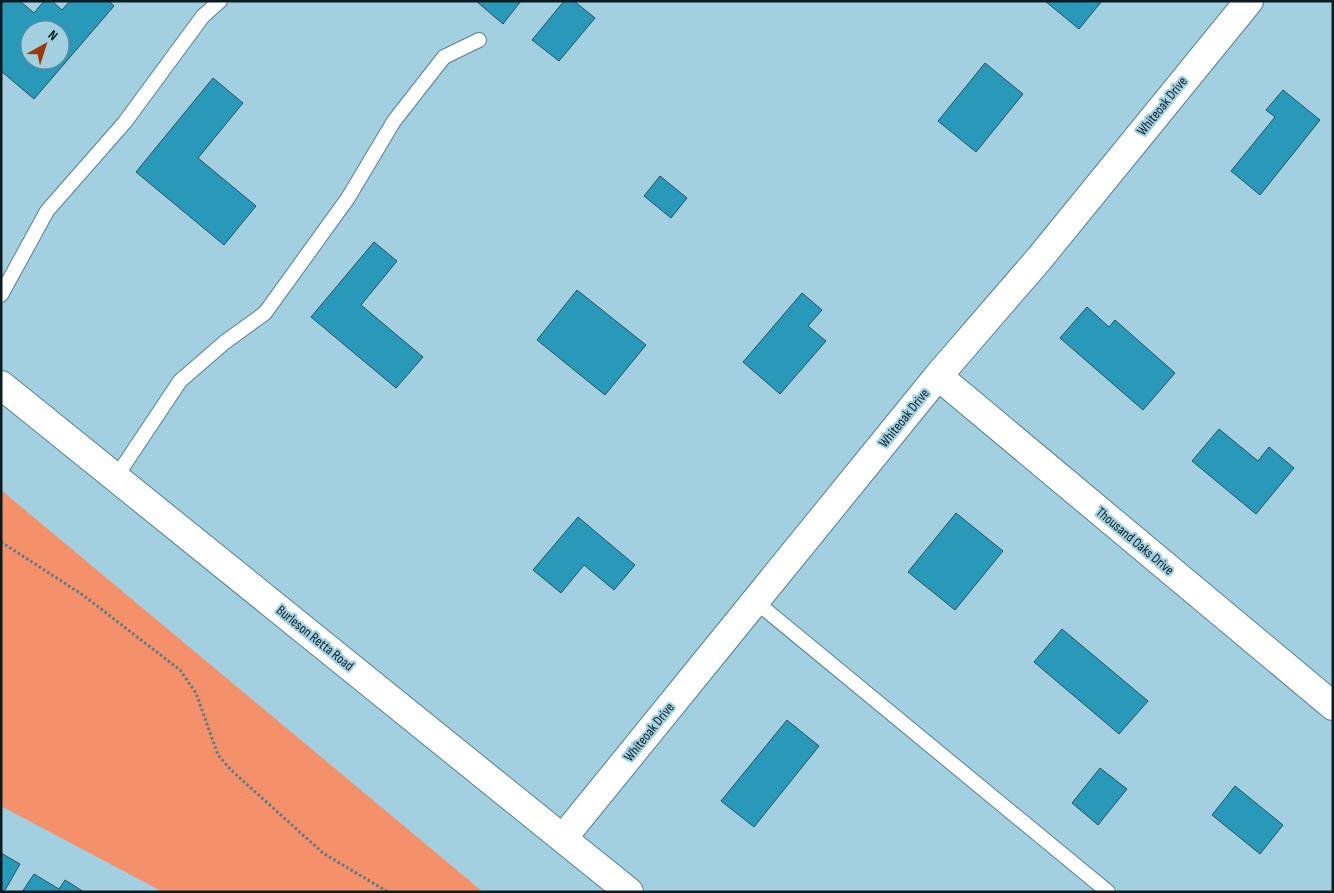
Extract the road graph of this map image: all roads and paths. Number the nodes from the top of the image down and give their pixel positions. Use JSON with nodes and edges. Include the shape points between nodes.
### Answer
{"nodes":[{"id":1,"x":220,"y":1,"type":"edge"},
{"id":2,"x":1249,"y":1,"type":"edge"},
{"id":3,"x":479,"y":40,"type":"dead end"},
{"id":4,"x":1,"y":295,"type":"edge"},
{"id":5,"x":938,"y":376,"type":"junction"},
{"id":6,"x":1,"y":385,"type":"edge"},
{"id":7,"x":116,"y":476,"type":"junction"},
{"id":8,"x":1,"y":542,"type":"edge"},
{"id":9,"x":755,"y":601,"type":"junction"},
{"id":10,"x":1333,"y":706,"type":"edge"},
{"id":11,"x":563,"y":838,"type":"junction"},
{"id":12,"x":388,"y":892,"type":"edge"},
{"id":13,"x":629,"y":892,"type":"edge"},
{"id":14,"x":1108,"y":892,"type":"edge"}],
"edges":[{"from":1,"to":4,"type":"lane","via":[[203,16],[125,122],[47,211]]},
{"from":2,"to":5,"type":"street","name":"Whiteoak Drive","via":[[1039,259]]},
{"from":3,"to":7,"type":"lane","via":[[444,57],[394,121],[348,198],[265,313],[224,342],[180,381]]},
{"from":5,"to":9,"type":"street","name":"Whiteoak Drive"},
{"from":5,"to":10,"type":"street","name":"Thousand Oaks Drive"},
{"from":6,"to":7,"type":"street","name":"Burleson Retta Road"},
{"from":7,"to":11,"type":"street","name":"Burleson Retta Road"},
{"from":8,"to":12,"type":"path","via":[[83,595],[180,670],[196,693],[218,755],[231,770],[323,853]]},
{"from":9,"to":11,"type":"street","name":"Whiteoak Drive"},
{"from":9,"to":14,"type":"lane"},
{"from":11,"to":13,"type":"street","name":"Burleson Retta Road"}]}
